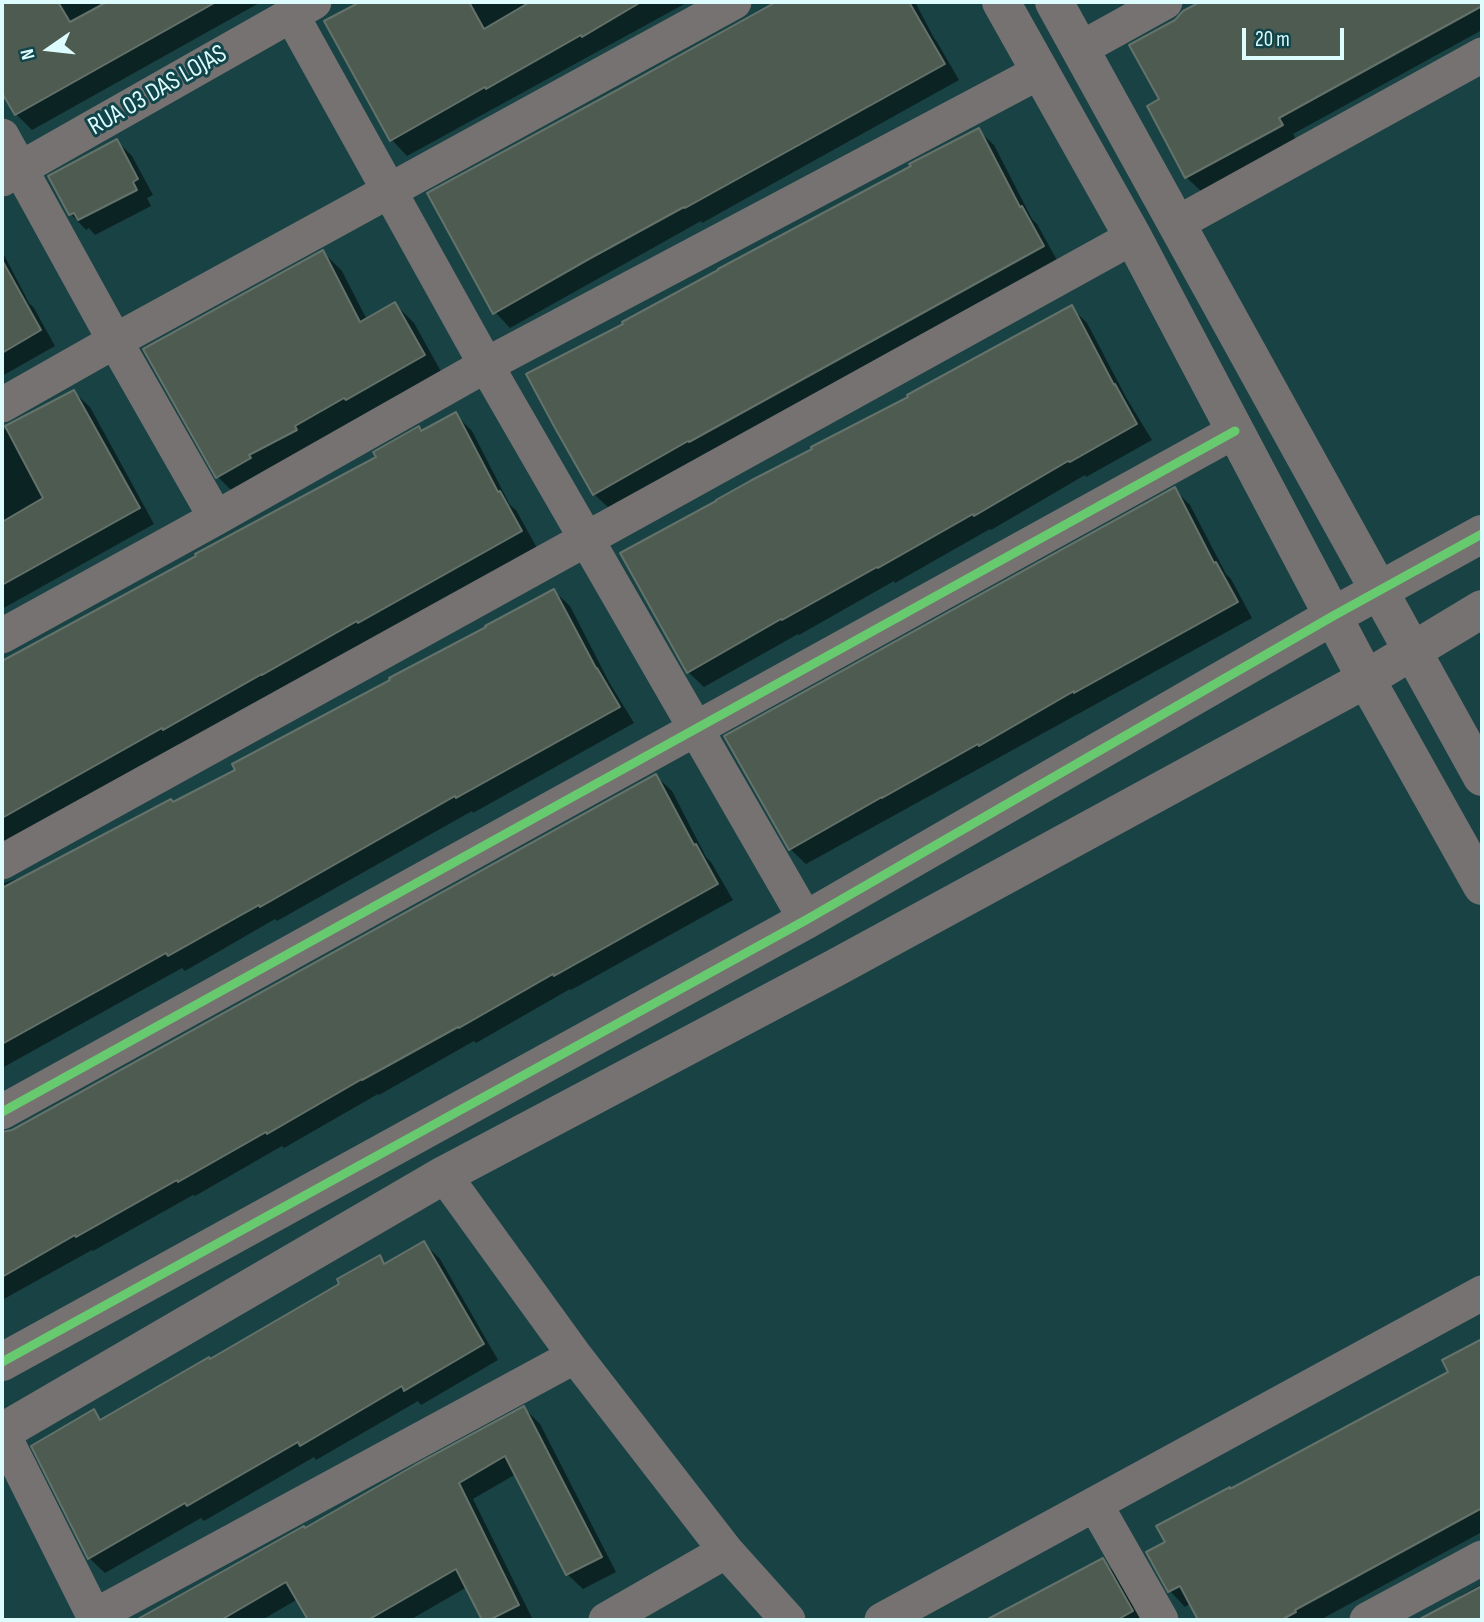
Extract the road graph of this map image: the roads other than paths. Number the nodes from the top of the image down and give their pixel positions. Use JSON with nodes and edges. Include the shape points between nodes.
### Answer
{"nodes":[{"id":1,"x":734,"y":2,"type":"edge"},
{"id":2,"x":1001,"y":2,"type":"edge"},
{"id":3,"x":1054,"y":2,"type":"edge"},
{"id":4,"x":1165,"y":2,"type":"edge"},
{"id":5,"x":302,"y":8,"type":"edge"},
{"id":6,"x":1080,"y":49,"type":"junction"},
{"id":7,"x":1482,"y":55,"type":"edge"},
{"id":8,"x":1041,"y":71,"type":"junction"},
{"id":9,"x":2,"y":136,"type":"edge"},
{"id":10,"x":11,"y":174,"type":"edge"},
{"id":11,"x":389,"y":191,"type":"junction"},
{"id":12,"x":1176,"y":224,"type":"junction"},
{"id":13,"x":1133,"y":237,"type":"junction"},
{"id":14,"x":115,"y":341,"type":"junction"},
{"id":15,"x":486,"y":365,"type":"junction"},
{"id":16,"x":2,"y":405,"type":"edge"},
{"id":17,"x":1235,"y":430,"type":"junction"},
{"id":18,"x":216,"y":518,"type":"junction"},
{"id":19,"x":1482,"y":534,"type":"edge"},
{"id":20,"x":587,"y":539,"type":"junction"},
{"id":21,"x":1378,"y":591,"type":"junction"},
{"id":22,"x":1482,"y":609,"type":"edge"},
{"id":23,"x":1333,"y":617,"type":"junction"},
{"id":24,"x":2,"y":636,"type":"edge"},
{"id":25,"x":1412,"y":650,"type":"junction"},
{"id":26,"x":1366,"y":679,"type":"junction"},
{"id":27,"x":695,"y":728,"type":"junction"},
{"id":28,"x":1482,"y":777,"type":"edge"},
{"id":29,"x":2,"y":862,"type":"edge"},
{"id":30,"x":1482,"y":886,"type":"edge"},
{"id":31,"x":806,"y":920,"type":"junction"},
{"id":32,"x":2,"y":1112,"type":"edge"},
{"id":33,"x":444,"y":1175,"type":"junction"},
{"id":34,"x":1482,"y":1293,"type":"edge"},
{"id":35,"x":575,"y":1356,"type":"junction"},
{"id":36,"x":2,"y":1362,"type":"edge"},
{"id":37,"x":2,"y":1432,"type":"edge"},
{"id":38,"x":1096,"y":1504,"type":"junction"},
{"id":39,"x":726,"y":1551,"type":"junction"},
{"id":40,"x":1482,"y":1558,"type":"edge"},
{"id":41,"x":95,"y":1618,"type":"edge"},
{"id":42,"x":606,"y":1620,"type":"edge"},
{"id":43,"x":788,"y":1620,"type":"edge"},
{"id":44,"x":882,"y":1620,"type":"edge"},
{"id":45,"x":1161,"y":1620,"type":"edge"},
{"id":46,"x":1367,"y":1620,"type":"edge"}],
"edges":[{"from":1,"to":11,"type":"street"},
{"from":2,"to":8,"type":"street"},
{"from":3,"to":6,"type":"street"},
{"from":4,"to":6,"type":"street"},
{"from":5,"to":10,"type":"street","name":"RUA 03 DAS LOJAS"},
{"from":5,"to":11,"type":"street"},
{"from":6,"to":12,"type":"street"},
{"from":7,"to":12,"type":"street"},
{"from":8,"to":13,"type":"street"},
{"from":8,"to":15,"type":"street"},
{"from":9,"to":10,"type":"street"},
{"from":10,"to":14,"type":"street"},
{"from":11,"to":14,"type":"street"},
{"from":11,"to":15,"type":"street"},
{"from":12,"to":21,"type":"street"},
{"from":13,"to":17,"type":"street"},
{"from":13,"to":20,"type":"street"},
{"from":14,"to":16,"type":"street"},
{"from":14,"to":18,"type":"street"},
{"from":15,"to":18,"type":"street"},
{"from":15,"to":20,"type":"street"},
{"from":17,"to":23,"type":"street"},
{"from":17,"to":27,"type":"street"},
{"from":18,"to":24,"type":"street"},
{"from":19,"to":21,"type":"street"},
{"from":20,"to":27,"type":"street"},
{"from":20,"to":29,"type":"street"},
{"from":21,"to":23,"type":"street"},
{"from":21,"to":25,"type":"street"},
{"from":22,"to":25,"type":"street"},
{"from":23,"to":26,"type":"street"},
{"from":23,"to":31,"type":"street"},
{"from":25,"to":26,"type":"street"},
{"from":25,"to":28,"type":"street"},
{"from":26,"to":30,"type":"street"},
{"from":26,"to":33,"type":"street"},
{"from":27,"to":31,"type":"street"},
{"from":27,"to":32,"type":"street"},
{"from":31,"to":36,"type":"street"},
{"from":33,"to":35,"type":"street"},
{"from":33,"to":37,"type":"street"},
{"from":34,"to":38,"type":"street"},
{"from":35,"to":39,"type":"street"},
{"from":35,"to":41,"type":"street"},
{"from":37,"to":41,"type":"street"},
{"from":38,"to":44,"type":"street"},
{"from":38,"to":45,"type":"street"},
{"from":39,"to":42,"type":"street"},
{"from":39,"to":43,"type":"street"},
{"from":40,"to":46,"type":"street"}]}
